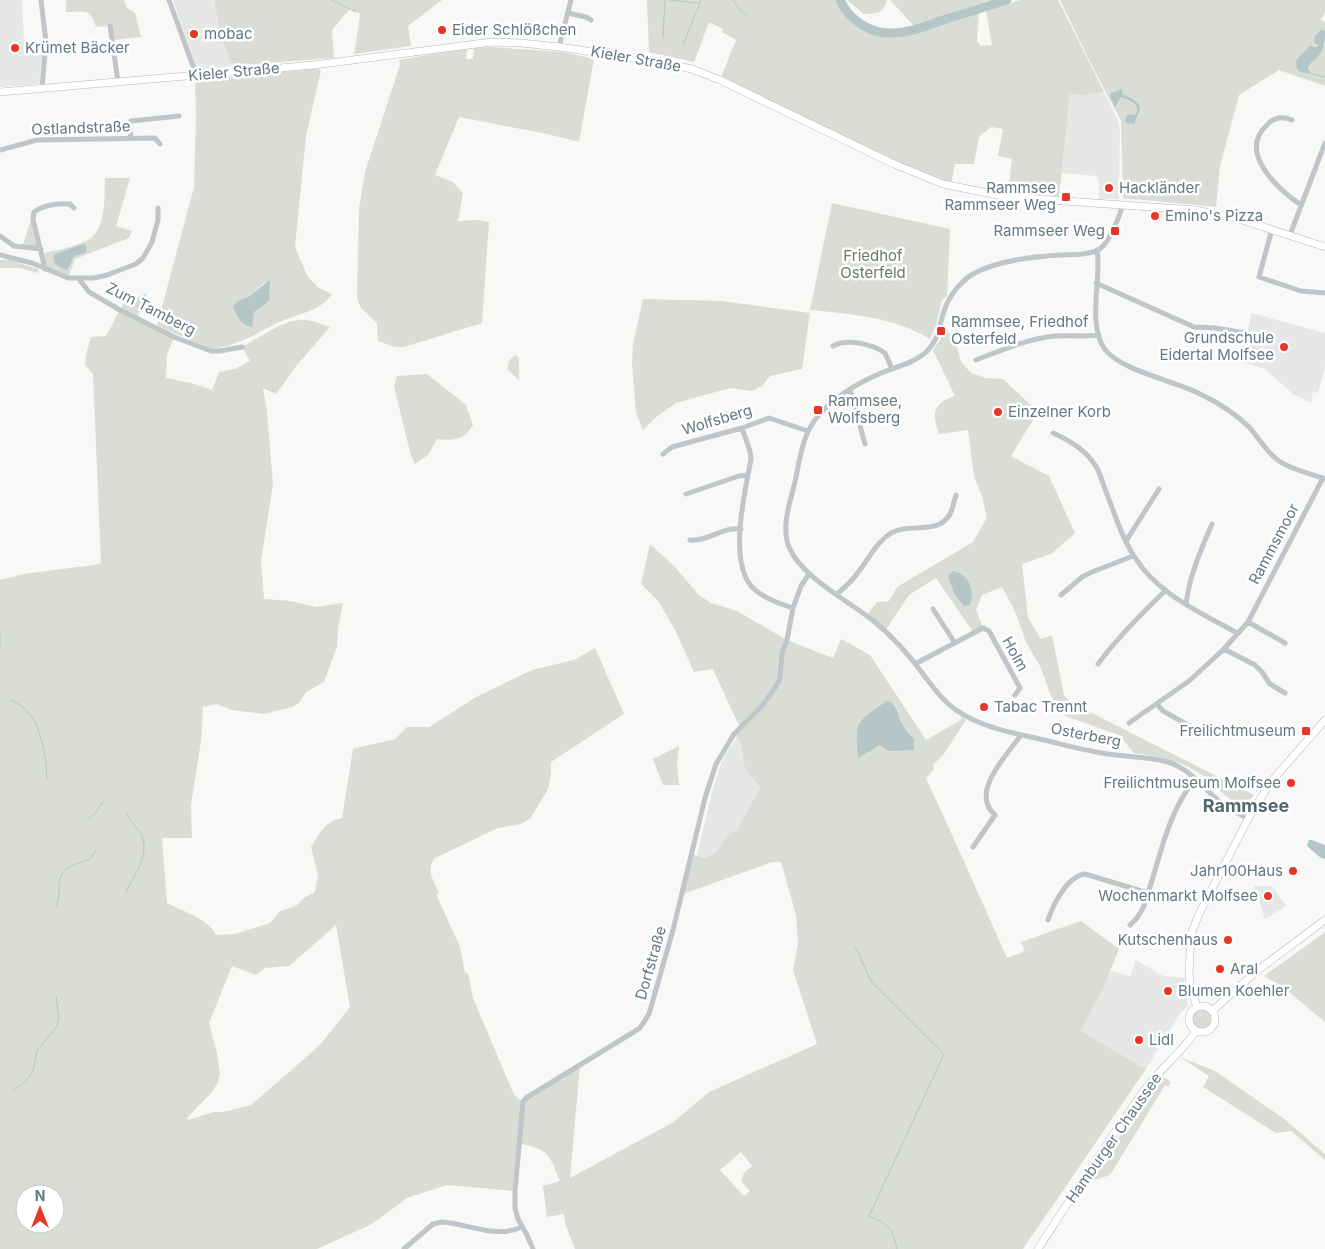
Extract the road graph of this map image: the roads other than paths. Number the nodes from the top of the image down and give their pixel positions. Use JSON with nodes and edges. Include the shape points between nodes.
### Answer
{"nodes":[{"id":1,"x":41,"y":0,"type":"edge"},
{"id":2,"x":169,"y":0,"type":"edge"},
{"id":3,"x":571,"y":0,"type":"edge"},
{"id":4,"x":568,"y":13,"type":"junction"},
{"id":5,"x":591,"y":20,"type":"dead end"},
{"id":6,"x":110,"y":26,"type":"dead end"},
{"id":7,"x":559,"y":47,"type":"junction"},
{"id":8,"x":193,"y":75,"type":"junction"},
{"id":9,"x":118,"y":82,"type":"junction"},
{"id":10,"x":42,"y":88,"type":"junction"},
{"id":11,"x":0,"y":92,"type":"edge"},
{"id":12,"x":179,"y":116,"type":"dead end"},
{"id":13,"x":1292,"y":120,"type":"dead end"},
{"id":14,"x":131,"y":138,"type":"junction"},
{"id":15,"x":1325,"y":142,"type":"edge"},
{"id":16,"x":160,"y":144,"type":"dead end"},
{"id":17,"x":0,"y":150,"type":"edge"},
{"id":18,"x":1322,"y":155,"type":"edge"},
{"id":19,"x":1122,"y":205,"type":"junction"},
{"id":20,"x":1301,"y":205,"type":"junction"},
{"id":21,"x":74,"y":208,"type":"dead end"},
{"id":22,"x":158,"y":208,"type":"dead end"},
{"id":23,"x":1272,"y":229,"type":"junction"},
{"id":24,"x":1290,"y":235,"type":"junction"},
{"id":25,"x":0,"y":236,"type":"edge"},
{"id":26,"x":1325,"y":246,"type":"edge"},
{"id":27,"x":41,"y":249,"type":"junction"},
{"id":28,"x":1097,"y":250,"type":"junction"},
{"id":29,"x":0,"y":255,"type":"edge"},
{"id":30,"x":45,"y":268,"type":"junction"},
{"id":31,"x":79,"y":279,"type":"junction"},
{"id":32,"x":1096,"y":283,"type":"junction"},
{"id":33,"x":1325,"y":293,"type":"edge"},
{"id":34,"x":1244,"y":334,"type":"dead end"},
{"id":35,"x":1099,"y":335,"type":"junction"},
{"id":36,"x":833,"y":346,"type":"dead end"},
{"id":37,"x":242,"y":347,"type":"dead end"},
{"id":38,"x":976,"y":360,"type":"dead end"},
{"id":39,"x":892,"y":369,"type":"junction"},
{"id":40,"x":850,"y":389,"type":"junction"},
{"id":41,"x":742,"y":428,"type":"junction"},
{"id":42,"x":808,"y":432,"type":"junction"},
{"id":43,"x":1053,"y":433,"type":"dead end"},
{"id":44,"x":865,"y":444,"type":"dead end"},
{"id":45,"x":663,"y":454,"type":"dead end"},
{"id":46,"x":748,"y":475,"type":"junction"},
{"id":47,"x":1324,"y":478,"type":"edge"},
{"id":48,"x":1159,"y":489,"type":"dead end"},
{"id":49,"x":686,"y":494,"type":"dead end"},
{"id":50,"x":956,"y":495,"type":"dead end"},
{"id":51,"x":1212,"y":524,"type":"dead end"},
{"id":52,"x":741,"y":529,"type":"junction"},
{"id":53,"x":690,"y":540,"type":"dead end"},
{"id":54,"x":1126,"y":541,"type":"junction"},
{"id":55,"x":1133,"y":556,"type":"junction"},
{"id":56,"x":809,"y":574,"type":"junction"},
{"id":57,"x":1165,"y":591,"type":"junction"},
{"id":58,"x":837,"y":594,"type":"junction"},
{"id":59,"x":1061,"y":595,"type":"dead end"},
{"id":60,"x":1186,"y":604,"type":"junction"},
{"id":61,"x":792,"y":608,"type":"junction"},
{"id":62,"x":933,"y":609,"type":"dead end"},
{"id":63,"x":1248,"y":622,"type":"junction"},
{"id":64,"x":1237,"y":633,"type":"junction"},
{"id":65,"x":955,"y":643,"type":"junction"},
{"id":66,"x":1285,"y":643,"type":"dead end"},
{"id":67,"x":1224,"y":649,"type":"junction"},
{"id":68,"x":915,"y":664,"type":"junction"},
{"id":69,"x":1098,"y":664,"type":"dead end"},
{"id":70,"x":1285,"y":693,"type":"dead end"},
{"id":71,"x":1015,"y":696,"type":"dead end"},
{"id":72,"x":1157,"y":704,"type":"junction"},
{"id":73,"x":1325,"y":720,"type":"edge"},
{"id":74,"x":1129,"y":723,"type":"dead end"},
{"id":75,"x":1021,"y":735,"type":"junction"},
{"id":76,"x":1206,"y":735,"type":"dead end"},
{"id":77,"x":1195,"y":779,"type":"junction"},
{"id":78,"x":1248,"y":819,"type":"junction"},
{"id":79,"x":973,"y":847,"type":"dead end"},
{"id":80,"x":1148,"y":893,"type":"junction"},
{"id":81,"x":1048,"y":920,"type":"dead end"},
{"id":82,"x":1325,"y":920,"type":"edge"},
{"id":83,"x":1130,"y":925,"type":"dead end"},
{"id":84,"x":1197,"y":1007,"type":"junction"},
{"id":85,"x":1212,"y":1011,"type":"junction"},
{"id":86,"x":1196,"y":1031,"type":"junction"},
{"id":87,"x":522,"y":1228,"type":"junction"},
{"id":88,"x":404,"y":1249,"type":"edge"},
{"id":89,"x":533,"y":1249,"type":"edge"},
{"id":90,"x":1038,"y":1249,"type":"edge"}],
"edges":[{"from":1,"to":10,"type":"street","via":[[46,42]]},
{"from":2,"to":8,"type":"street"},
{"from":3,"to":4,"type":"street"},
{"from":4,"to":5,"type":"street"},
{"from":4,"to":7,"type":"street"},
{"from":6,"to":9,"type":"street"},
{"from":7,"to":8,"type":"street","name":"Kieler Straße","via":[[479,43],[314,65]]},
{"from":7,"to":19,"type":"street","name":"Kieler Straße","via":[[649,60],[692,70],[720,80],[920,176],[951,185],[1007,197]]},
{"from":8,"to":9,"type":"street","name":"Kieler Straße"},
{"from":9,"to":10,"type":"street","name":"Kieler Straße"},
{"from":10,"to":11,"type":"street","name":"Kieler Straße"},
{"from":12,"to":14,"type":"street","via":[[131,121]]},
{"from":13,"to":20,"type":"street","via":[[1278,118],[1266,125],[1258,137],[1256,151],[1266,172]]},
{"from":14,"to":16,"type":"street","name":"Ostlandstraße","via":[[155,138]]},
{"from":14,"to":17,"type":"street","name":"Ostlandstraße","via":[[37,140]]},
{"from":15,"to":18,"type":"street"},
{"from":18,"to":20,"type":"street"},
{"from":19,"to":23,"type":"street","name":"Kieler Straße","via":[[1195,210]]},
{"from":19,"to":28,"type":"street","via":[[1110,236]]},
{"from":20,"to":24,"type":"street"},
{"from":21,"to":27,"type":"street","via":[[61,203],[34,212]]},
{"from":22,"to":31,"type":"street","via":[[152,242],[143,258],[107,275]]},
{"from":23,"to":24,"type":"street","name":"Kieler Straße"},
{"from":23,"to":33,"type":"street","via":[[1259,277],[1301,291]]},
{"from":24,"to":26,"type":"street","name":"Kieler Straße"},
{"from":25,"to":27,"type":"street","via":[[14,246]]},
{"from":27,"to":30,"type":"street"},
{"from":28,"to":32,"type":"street"},
{"from":28,"to":39,"type":"street","name":"Osterberg","via":[[1026,258],[973,274],[949,300],[938,337],[930,348],[921,356]]},
{"from":29,"to":30,"type":"street","name":"Zum Tamberg"},
{"from":30,"to":31,"type":"street","name":"Zum Tamberg"},
{"from":31,"to":37,"type":"street","name":"Zum Tamberg","via":[[89,292],[174,337],[212,351]]},
{"from":32,"to":34,"type":"street","via":[[1194,327]]},
{"from":32,"to":35,"type":"street"},
{"from":35,"to":38,"type":"street","via":[[1056,336],[1023,342]]},
{"from":35,"to":47,"type":"street","via":[[1104,348],[1116,361],[1192,390],[1227,408],[1250,428],[1273,456]]},
{"from":36,"to":39,"type":"street","via":[[842,342],[868,345],[885,352]]},
{"from":39,"to":40,"type":"street","name":"Osterberg"},
{"from":40,"to":42,"type":"street","name":"Osterberg","via":[[822,410]]},
{"from":40,"to":44,"type":"street"},
{"from":41,"to":42,"type":"street","name":"Wolfsberg","via":[[769,418]]},
{"from":41,"to":45,"type":"street","name":"Wolfsberg","via":[[672,447]]},
{"from":41,"to":46,"type":"street","via":[[751,454]]},
{"from":42,"to":56,"type":"street","name":"Osterberg","via":[[801,450],[786,539],[793,556]]},
{"from":43,"to":54,"type":"street","via":[[1068,439],[1095,465]]},
{"from":46,"to":49,"type":"street"},
{"from":46,"to":52,"type":"street"},
{"from":47,"to":63,"type":"street","name":"Rammsmoor"},
{"from":48,"to":54,"type":"street"},
{"from":50,"to":58,"type":"street","via":[[950,514],[939,525],[898,529],[878,543],[856,575]]},
{"from":51,"to":60,"type":"street","via":[[1195,562]]},
{"from":52,"to":53,"type":"street","via":[[698,541]]},
{"from":52,"to":61,"type":"street","via":[[740,559],[744,576],[761,594]]},
{"from":54,"to":55,"type":"street"},
{"from":55,"to":57,"type":"street"},
{"from":55,"to":59,"type":"street","via":[[1082,577]]},
{"from":56,"to":58,"type":"street","name":"Osterberg"},
{"from":56,"to":61,"type":"street"},
{"from":57,"to":60,"type":"street"},
{"from":57,"to":69,"type":"street","via":[[1133,621]]},
{"from":58,"to":68,"type":"street","name":"Osterberg","via":[[883,629]]},
{"from":60,"to":64,"type":"street"},
{"from":61,"to":87,"type":"street","name":"Dorfstraße","via":[[775,688],[734,734],[716,764],[646,1020],[632,1034],[522,1102],[515,1191],[515,1208]]},
{"from":62,"to":65,"type":"street"},
{"from":63,"to":64,"type":"street","name":"Rammsmoor"},
{"from":63,"to":66,"type":"street"},
{"from":64,"to":67,"type":"street","name":"Rammsmoor"},
{"from":65,"to":68,"type":"street","name":"Holm"},
{"from":65,"to":71,"type":"street","name":"Holm","via":[[980,629],[988,631],[1020,688]]},
{"from":67,"to":70,"type":"street","via":[[1255,665],[1270,684]]},
{"from":67,"to":72,"type":"street","name":"Rammsmoor","via":[[1189,681]]},
{"from":68,"to":75,"type":"street","name":"Osterberg","via":[[938,694],[956,710],[981,723]]},
{"from":72,"to":74,"type":"street","name":"Rammsmoor"},
{"from":72,"to":76,"type":"street","via":[[1163,711]]},
{"from":73,"to":78,"type":"street","via":[[1270,783]]},
{"from":75,"to":77,"type":"street","name":"Osterberg","via":[[1098,752],[1164,761],[1178,766]]},
{"from":75,"to":79,"type":"street","via":[[989,781],[986,804],[995,815]]},
{"from":77,"to":78,"type":"street","name":"Osterberg","via":[[1222,803]]},
{"from":77,"to":80,"type":"street","via":[[1168,828]]},
{"from":78,"to":84,"type":"street","via":[[1191,934],[1190,983]]},
{"from":80,"to":81,"type":"street","via":[[1080,874],[1071,880],[1052,907]]},
{"from":80,"to":83,"type":"street","via":[[1137,918]]},
{"from":82,"to":85,"type":"street","via":[[1258,970]]},
{"from":84,"to":85,"type":"street","via":[[1205,1006]]},
{"from":84,"to":86,"type":"street","via":[[1189,1019]]},
{"from":85,"to":86,"type":"street","via":[[1216,1019],[1212,1028],[1205,1032]]},
{"from":86,"to":90,"type":"street","name":"Hamburger Chaussee","via":[[1147,1086]]},
{"from":87,"to":88,"type":"street","via":[[501,1233],[442,1222],[433,1224]]},
{"from":87,"to":89,"type":"street","name":"Dorfstraße"}]}
